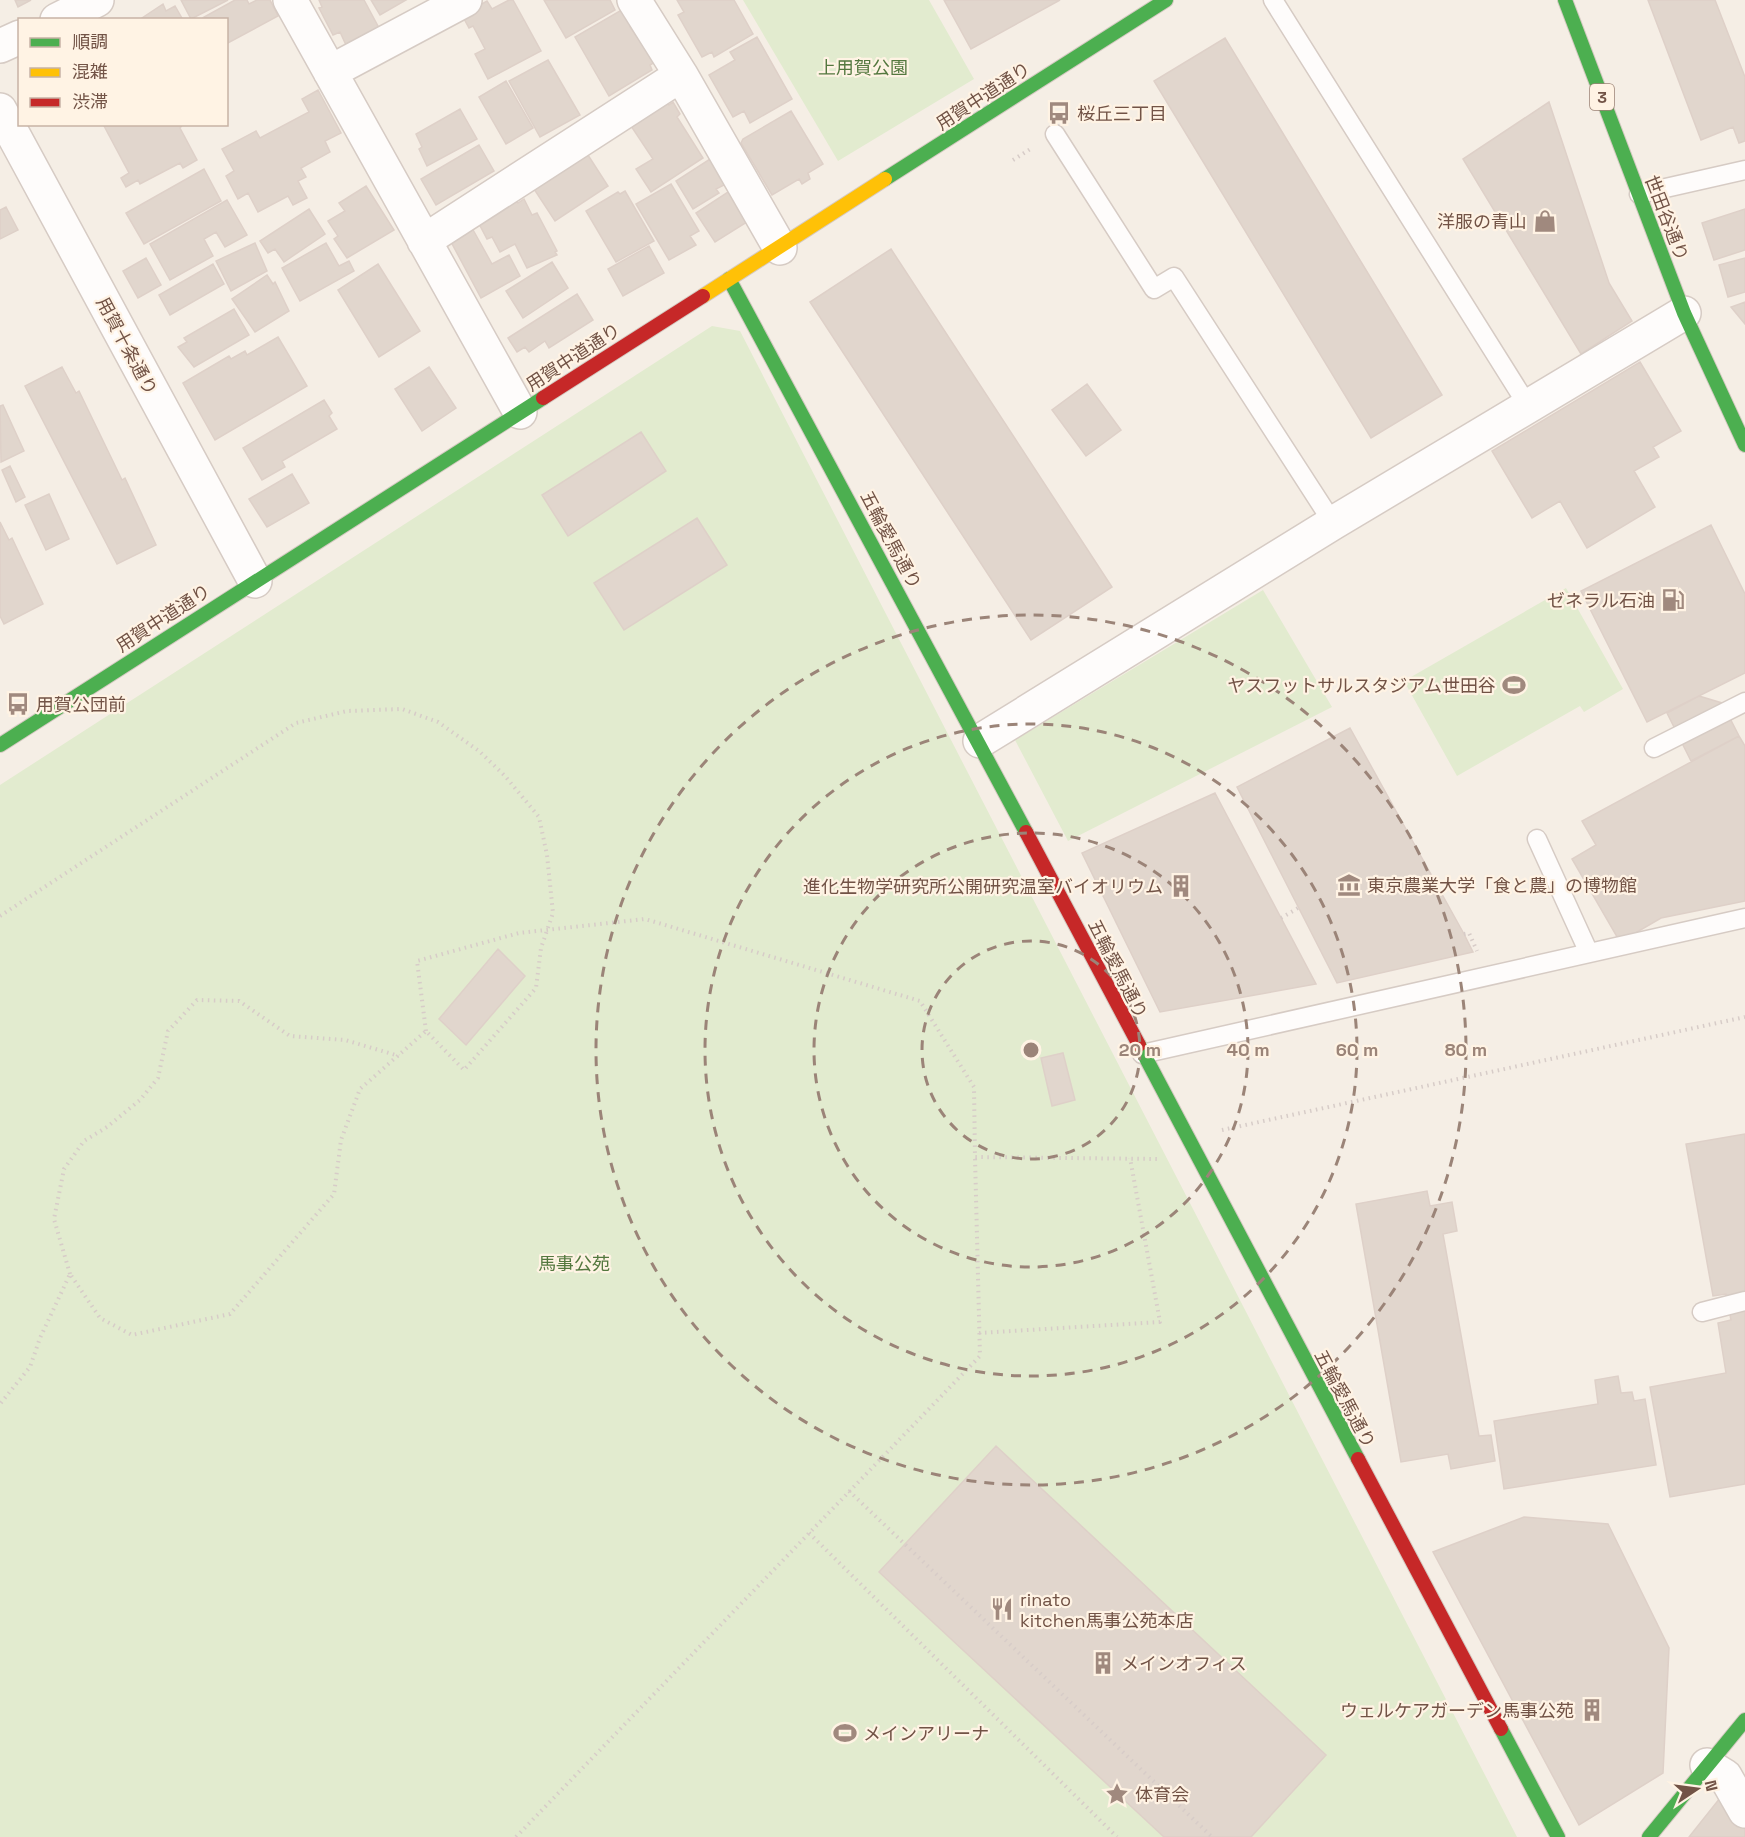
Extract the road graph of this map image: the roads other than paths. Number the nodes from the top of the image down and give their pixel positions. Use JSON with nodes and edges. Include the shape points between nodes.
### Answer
{"nodes":[{"id":1,"x":290,"y":0,"type":"edge"},
{"id":2,"x":465,"y":0,"type":"edge"},
{"id":3,"x":634,"y":0,"type":"edge"},
{"id":4,"x":1166,"y":0,"type":"edge"},
{"id":5,"x":1274,"y":0,"type":"edge"},
{"id":6,"x":1564,"y":0,"type":"edge"},
{"id":7,"x":18,"y":38,"type":"edge"},
{"id":8,"x":0,"y":46,"type":"edge"},
{"id":9,"x":330,"y":72,"type":"junction"},
{"id":10,"x":681,"y":75,"type":"junction"},
{"id":11,"x":0,"y":110,"type":"edge"},
{"id":12,"x":1055,"y":134,"type":"dead end"},
{"id":13,"x":1745,"y":170,"type":"edge"},
{"id":14,"x":1639,"y":194,"type":"junction"},
{"id":15,"x":424,"y":241,"type":"junction"},
{"id":16,"x":780,"y":248,"type":"junction"},
{"id":17,"x":729,"y":279,"type":"junction"},
{"id":18,"x":1684,"y":313,"type":"junction"},
{"id":19,"x":1528,"y":406,"type":"junction"},
{"id":20,"x":520,"y":412,"type":"junction"},
{"id":21,"x":1745,"y":444,"type":"edge"},
{"id":22,"x":1333,"y":523,"type":"junction"},
{"id":23,"x":255,"y":581,"type":"junction"},
{"id":24,"x":1745,"y":702,"type":"edge"},
{"id":25,"x":980,"y":741,"type":"junction"},
{"id":26,"x":0,"y":745,"type":"edge"},
{"id":27,"x":1654,"y":748,"type":"dead end"},
{"id":28,"x":1537,"y":839,"type":"dead end"},
{"id":29,"x":1745,"y":918,"type":"edge"},
{"id":30,"x":1589,"y":953,"type":"junction"},
{"id":31,"x":1142,"y":1054,"type":"junction"},
{"id":32,"x":1745,"y":1301,"type":"edge"},
{"id":33,"x":1702,"y":1312,"type":"dead end"},
{"id":34,"x":1745,"y":1720,"type":"edge"},
{"id":35,"x":1707,"y":1765,"type":"junction"},
{"id":36,"x":1745,"y":1810,"type":"edge"},
{"id":37,"x":1558,"y":1837,"type":"edge"},
{"id":38,"x":1649,"y":1837,"type":"edge"}],
"edges":[{"from":1,"to":9,"type":"street"},
{"from":2,"to":9,"type":"street"},
{"from":3,"to":10,"type":"street"},
{"from":4,"to":16,"type":"street","name":"用賀中道通り"},
{"from":5,"to":19,"type":"lane"},
{"from":6,"to":14,"type":"street","name":"世田谷通り","number":"3"},
{"from":7,"to":8,"type":"street"},
{"from":9,"to":15,"type":"street"},
{"from":10,"to":15,"type":"street"},
{"from":10,"to":16,"type":"street"},
{"from":11,"to":23,"type":"street","name":"用賀十条通り"},
{"from":12,"to":22,"type":"lane","via":[[1154,289],[1174,277]]},
{"from":13,"to":14,"type":"lane"},
{"from":14,"to":18,"type":"street","name":"世田谷通り","number":"3"},
{"from":15,"to":20,"type":"street"},
{"from":16,"to":17,"type":"street","name":"用賀中道通り"},
{"from":17,"to":20,"type":"street","name":"用賀中道通り"},
{"from":17,"to":25,"type":"street","name":"五輪愛馬通り"},
{"from":18,"to":19,"type":"street"},
{"from":18,"to":21,"type":"street","name":"世田谷通り","number":"3"},
{"from":19,"to":22,"type":"street"},
{"from":20,"to":23,"type":"street","name":"用賀中道通り"},
{"from":22,"to":25,"type":"street"},
{"from":23,"to":26,"type":"street","name":"用賀中道通り"},
{"from":24,"to":27,"type":"lane"},
{"from":25,"to":31,"type":"street","name":"五輪愛馬通り"},
{"from":28,"to":30,"type":"lane"},
{"from":29,"to":30,"type":"lane"},
{"from":30,"to":31,"type":"lane"},
{"from":31,"to":37,"type":"street","name":"五輪愛馬通り"},
{"from":32,"to":33,"type":"lane"},
{"from":34,"to":35,"type":"street"},
{"from":35,"to":36,"type":"street","via":[[1725,1776]]},
{"from":35,"to":38,"type":"street"}]}
